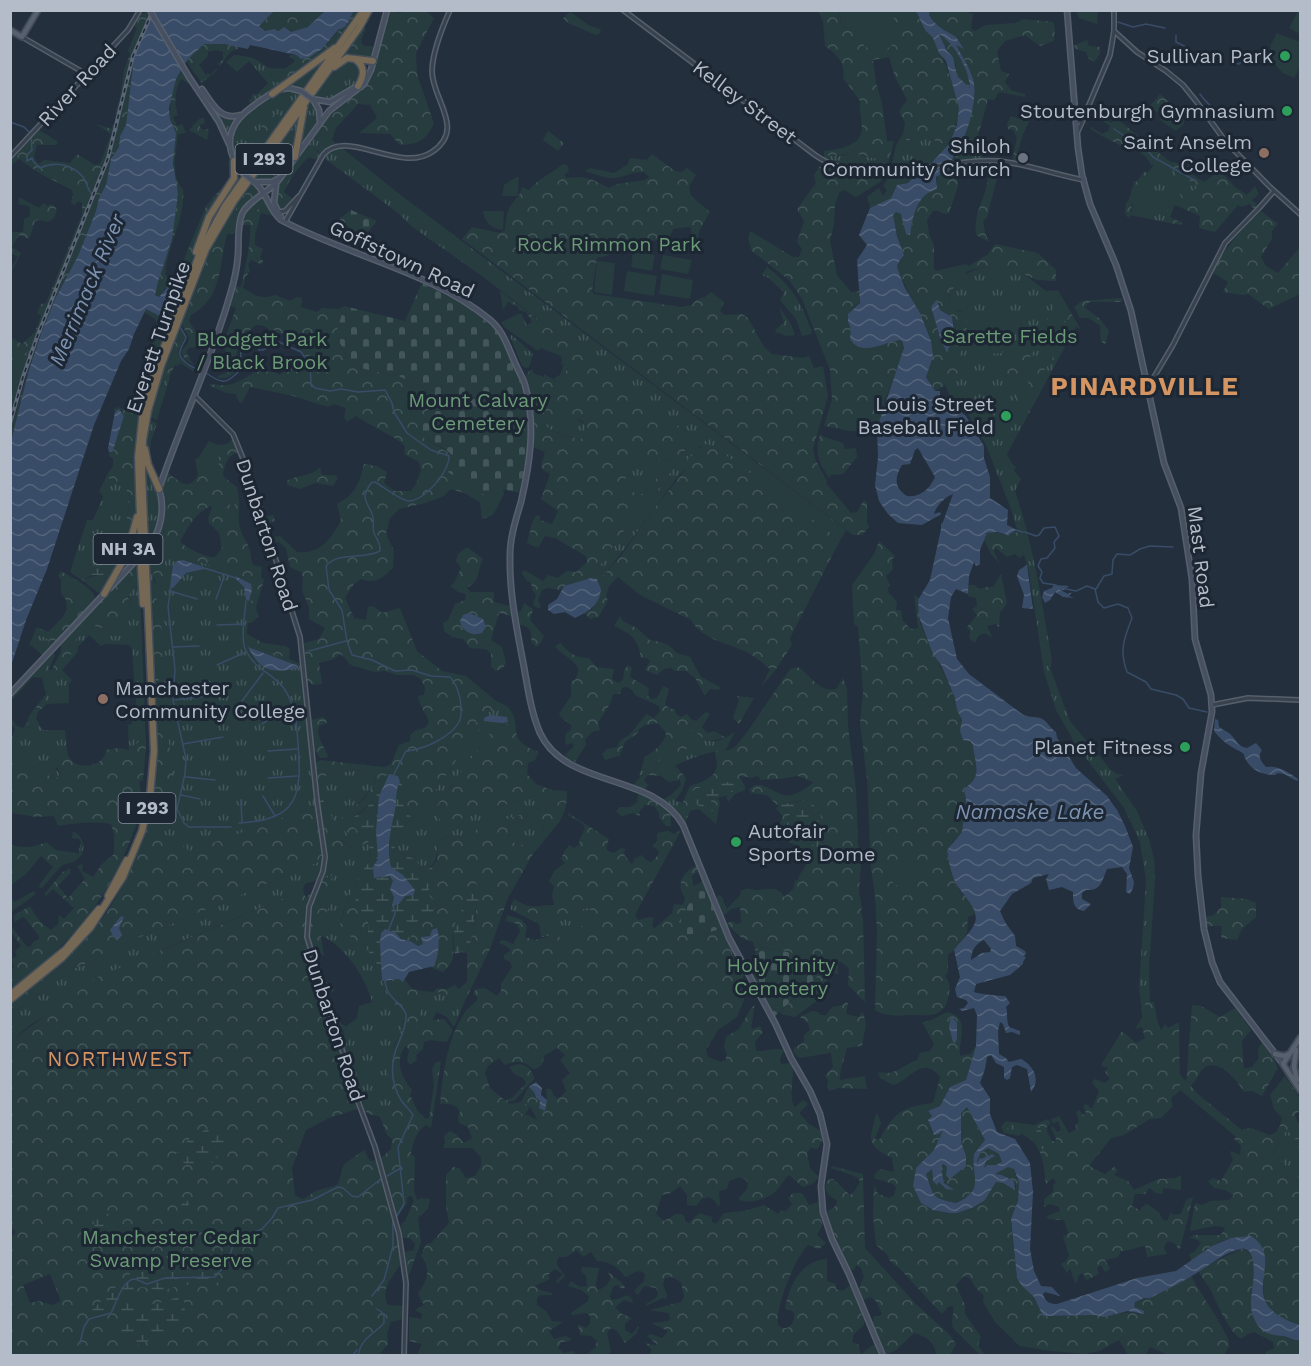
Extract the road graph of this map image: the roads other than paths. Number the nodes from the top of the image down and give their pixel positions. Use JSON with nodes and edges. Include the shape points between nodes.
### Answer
{"nodes":[{"id":1,"x":38,"y":10,"type":"edge"},
{"id":2,"x":140,"y":10,"type":"edge"},
{"id":3,"x":150,"y":10,"type":"edge"},
{"id":4,"x":364,"y":10,"type":"edge"},
{"id":5,"x":369,"y":10,"type":"edge"},
{"id":6,"x":387,"y":10,"type":"edge"},
{"id":7,"x":450,"y":10,"type":"edge"},
{"id":8,"x":623,"y":10,"type":"edge"},
{"id":9,"x":1067,"y":10,"type":"edge"},
{"id":10,"x":1114,"y":10,"type":"edge"},
{"id":11,"x":10,"y":30,"type":"edge"},
{"id":12,"x":1114,"y":31,"type":"junction"},
{"id":13,"x":22,"y":37,"type":"junction"},
{"id":14,"x":344,"y":40,"type":"junction"},
{"id":15,"x":355,"y":59,"type":"junction"},
{"id":16,"x":373,"y":61,"type":"junction"},
{"id":17,"x":86,"y":75,"type":"junction"},
{"id":18,"x":368,"y":77,"type":"junction"},
{"id":19,"x":323,"y":78,"type":"junction"},
{"id":20,"x":358,"y":86,"type":"junction"},
{"id":21,"x":200,"y":90,"type":"junction"},
{"id":22,"x":272,"y":94,"type":"junction"},
{"id":23,"x":311,"y":97,"type":"junction"},
{"id":24,"x":244,"y":113,"type":"junction"},
{"id":25,"x":1083,"y":119,"type":"junction"},
{"id":26,"x":320,"y":123,"type":"junction"},
{"id":27,"x":1076,"y":123,"type":"junction"},
{"id":28,"x":1076,"y":134,"type":"junction"},
{"id":29,"x":229,"y":144,"type":"junction"},
{"id":30,"x":10,"y":157,"type":"edge"},
{"id":31,"x":295,"y":157,"type":"junction"},
{"id":32,"x":234,"y":161,"type":"junction"},
{"id":33,"x":281,"y":177,"type":"junction"},
{"id":34,"x":1084,"y":180,"type":"junction"},
{"id":35,"x":253,"y":181,"type":"junction"},
{"id":36,"x":276,"y":183,"type":"junction"},
{"id":37,"x":261,"y":188,"type":"junction"},
{"id":38,"x":1274,"y":190,"type":"junction"},
{"id":39,"x":304,"y":191,"type":"junction"},
{"id":40,"x":265,"y":194,"type":"junction"},
{"id":41,"x":258,"y":198,"type":"junction"},
{"id":42,"x":267,"y":200,"type":"junction"},
{"id":43,"x":274,"y":206,"type":"junction"},
{"id":44,"x":1300,"y":214,"type":"edge"},
{"id":45,"x":285,"y":222,"type":"junction"},
{"id":46,"x":188,"y":281,"type":"junction"},
{"id":47,"x":176,"y":318,"type":"junction"},
{"id":48,"x":1148,"y":387,"type":"junction"},
{"id":49,"x":194,"y":396,"type":"junction"},
{"id":50,"x":142,"y":427,"type":"junction"},
{"id":51,"x":143,"y":447,"type":"junction"},
{"id":52,"x":163,"y":476,"type":"junction"},
{"id":53,"x":154,"y":477,"type":"junction"},
{"id":54,"x":159,"y":489,"type":"junction"},
{"id":55,"x":139,"y":499,"type":"junction"},
{"id":56,"x":143,"y":546,"type":"junction"},
{"id":57,"x":144,"y":568,"type":"junction"},
{"id":58,"x":104,"y":594,"type":"junction"},
{"id":59,"x":10,"y":694,"type":"edge"},
{"id":60,"x":1300,"y":700,"type":"edge"},
{"id":61,"x":1212,"y":705,"type":"junction"},
{"id":62,"x":10,"y":995,"type":"edge"},
{"id":63,"x":10,"y":1000,"type":"edge"},
{"id":64,"x":1300,"y":1039,"type":"edge"},
{"id":65,"x":1294,"y":1051,"type":"junction"},
{"id":66,"x":1275,"y":1054,"type":"junction"},
{"id":67,"x":1284,"y":1066,"type":"junction"},
{"id":68,"x":1300,"y":1089,"type":"edge"},
{"id":69,"x":404,"y":1356,"type":"edge"},
{"id":70,"x":883,"y":1356,"type":"edge"}],
"edges":[{"from":1,"to":13,"type":"main road"},
{"from":2,"to":17,"type":"street","name":"River Road","via":[[128,30]]},
{"from":3,"to":21,"type":"main road"},
{"from":4,"to":14,"type":"highway","name":"Everett Turnpike","number":"I 293"},
{"from":5,"to":19,"type":"highway","name":"Everett Turnpike","number":"I 293"},
{"from":6,"to":16,"type":"main road"},
{"from":7,"to":39,"type":"street","via":[[432,65],[434,86],[448,120],[439,146],[426,155],[409,159],[335,146],[323,155]]},
{"from":8,"to":34,"type":"street","name":"Kelley Street","via":[[824,161],[845,169],[877,172],[1006,162]]},
{"from":9,"to":27,"type":"main road","name":"Mast Road"},
{"from":10,"to":12,"type":"street"},
{"from":11,"to":13,"type":"main road"},
{"from":12,"to":25,"type":"street","via":[[1107,62]]},
{"from":12,"to":38,"type":"street","via":[[1183,85],[1226,142]]},
{"from":13,"to":17,"type":"street"},
{"from":14,"to":22,"type":"highway"},
{"from":14,"to":46,"type":"highway","name":"Everett Turnpike","number":"I 293","via":[[225,206]]},
{"from":15,"to":16,"type":"highway"},
{"from":15,"to":19,"type":"highway","via":[[342,60]]},
{"from":15,"to":20,"type":"highway","via":[[363,70]]},
{"from":16,"to":18,"type":"main road"},
{"from":17,"to":30,"type":"street","name":"River Road"},
{"from":18,"to":20,"type":"main road"},
{"from":18,"to":26,"type":"main road","via":[[362,87],[337,104]]},
{"from":19,"to":23,"type":"highway","name":"Everett Turnpike","number":"I 293"},
{"from":20,"to":23,"type":"main road","via":[[330,102]]},
{"from":21,"to":24,"type":"main road","via":[[220,113],[232,117]]},
{"from":21,"to":29,"type":"main road","name":"Goffstown Road"},
{"from":22,"to":23,"type":"main road","bridge":true,"via":[[289,88]]},
{"from":22,"to":24,"type":"main road"},
{"from":23,"to":26,"type":"main road","via":[[320,110]]},
{"from":23,"to":31,"type":"highway","via":[[302,113]]},
{"from":23,"to":47,"type":"highway","name":"Everett Turnpike","number":"I 293","via":[[217,227]]},
{"from":24,"to":29,"type":"main road","via":[[232,128]]},
{"from":25,"to":27,"type":"street"},
{"from":25,"to":28,"type":"street"},
{"from":26,"to":31,"type":"main road"},
{"from":27,"to":28,"type":"main road","name":"Mast Road"},
{"from":28,"to":34,"type":"main road","name":"Mast Road"},
{"from":29,"to":32,"type":"main road","name":"Goffstown Road"},
{"from":31,"to":33,"type":"main road"},
{"from":32,"to":35,"type":"main road","name":"Goffstown Road","bridge":true},
{"from":32,"to":46,"type":"highway","via":[[234,178],[207,222]]},
{"from":33,"to":35,"type":"main road","via":[[267,183]]},
{"from":33,"to":36,"type":"main road"},
{"from":34,"to":48,"type":"main road","name":"Mast Road","via":[[1123,284]]},
{"from":35,"to":37,"type":"main road","name":"Goffstown Road"},
{"from":36,"to":40,"type":"main road"},
{"from":36,"to":43,"type":"main road"},
{"from":37,"to":40,"type":"main road","name":"Goffstown Road"},
{"from":37,"to":41,"type":"main road"},
{"from":38,"to":44,"type":"street"},
{"from":38,"to":48,"type":"street","via":[[1225,243]]},
{"from":39,"to":43,"type":"street","via":[[284,212]]},
{"from":39,"to":45,"type":"street"},
{"from":40,"to":41,"type":"main road"},
{"from":40,"to":42,"type":"main road","name":"Goffstown Road"},
{"from":41,"to":42,"type":"main road"},
{"from":41,"to":49,"type":"main road","via":[[240,219],[235,275]]},
{"from":42,"to":45,"type":"main road","name":"Goffstown Road","via":[[274,214]]},
{"from":43,"to":45,"type":"main road"},
{"from":45,"to":70,"type":"main road","name":"Goffstown Road","via":[[431,284],[477,310],[502,332],[525,386],[531,429],[531,456],[510,553],[514,611],[535,721],[546,744],[563,761],[669,806],[691,840],[729,938],[820,1114],[826,1139],[821,1186],[823,1212]]},
{"from":46,"to":47,"type":"highway","name":"Everett Turnpike","number":"I 293"},
{"from":47,"to":50,"type":"highway","name":"Everett Turnpike","number":"I 293"},
{"from":48,"to":61,"type":"main road","name":"Mast Road","via":[[1164,463],[1183,515],[1195,639]]},
{"from":49,"to":52,"type":"main road"},
{"from":49,"to":69,"type":"street","name":"Dunbarton Road","via":[[233,434],[299,633],[325,857],[309,907],[307,937],[375,1147],[401,1242],[406,1283]]},
{"from":50,"to":51,"type":"highway","name":"Everett Turnpike","number":"I 293"},
{"from":50,"to":55,"type":"highway","name":"Everett Turnpike","number":"I 293"},
{"from":51,"to":53,"type":"highway","number":"NH 3A"},
{"from":51,"to":56,"type":"highway","name":"Everett Turnpike","number":"I 293"},
{"from":52,"to":53,"type":"highway"},
{"from":52,"to":54,"type":"main road"},
{"from":53,"to":54,"type":"highway","number":"NH 3A"},
{"from":54,"to":58,"type":"main road","number":"NH 3A","via":[[162,514],[154,540]]},
{"from":55,"to":56,"type":"highway","name":"Everett Turnpike","number":"I 293"},
{"from":55,"to":58,"type":"highway","number":"NH 3A","via":[[129,547]]},
{"from":56,"to":57,"type":"highway","name":"Everett Turnpike","number":"I 293","bridge":true},
{"from":57,"to":62,"type":"highway","name":"Everett Turnpike","number":"I 293","via":[[150,753],[137,831],[119,875],[92,918],[58,956]]},
{"from":57,"to":63,"type":"highway","name":"Everett Turnpike","number":"I 293","via":[[154,751],[150,796],[141,833],[118,886],[90,928],[62,958]]},
{"from":58,"to":59,"type":"main road","number":"NH 3A"},
{"from":60,"to":61,"type":"street","via":[[1248,698]]},
{"from":61,"to":66,"type":"main road","name":"Mast Road","via":[[1196,835],[1204,929],[1220,982]]},
{"from":64,"to":65,"type":"main road"},
{"from":65,"to":66,"type":"main road","via":[[1284,1056]]},
{"from":65,"to":67,"type":"main road"},
{"from":65,"to":68,"type":"main road","via":[[1294,1072]]},
{"from":66,"to":67,"type":"main road","name":"Mast Road"},
{"from":67,"to":68,"type":"main road","name":"Mast Road"}]}
